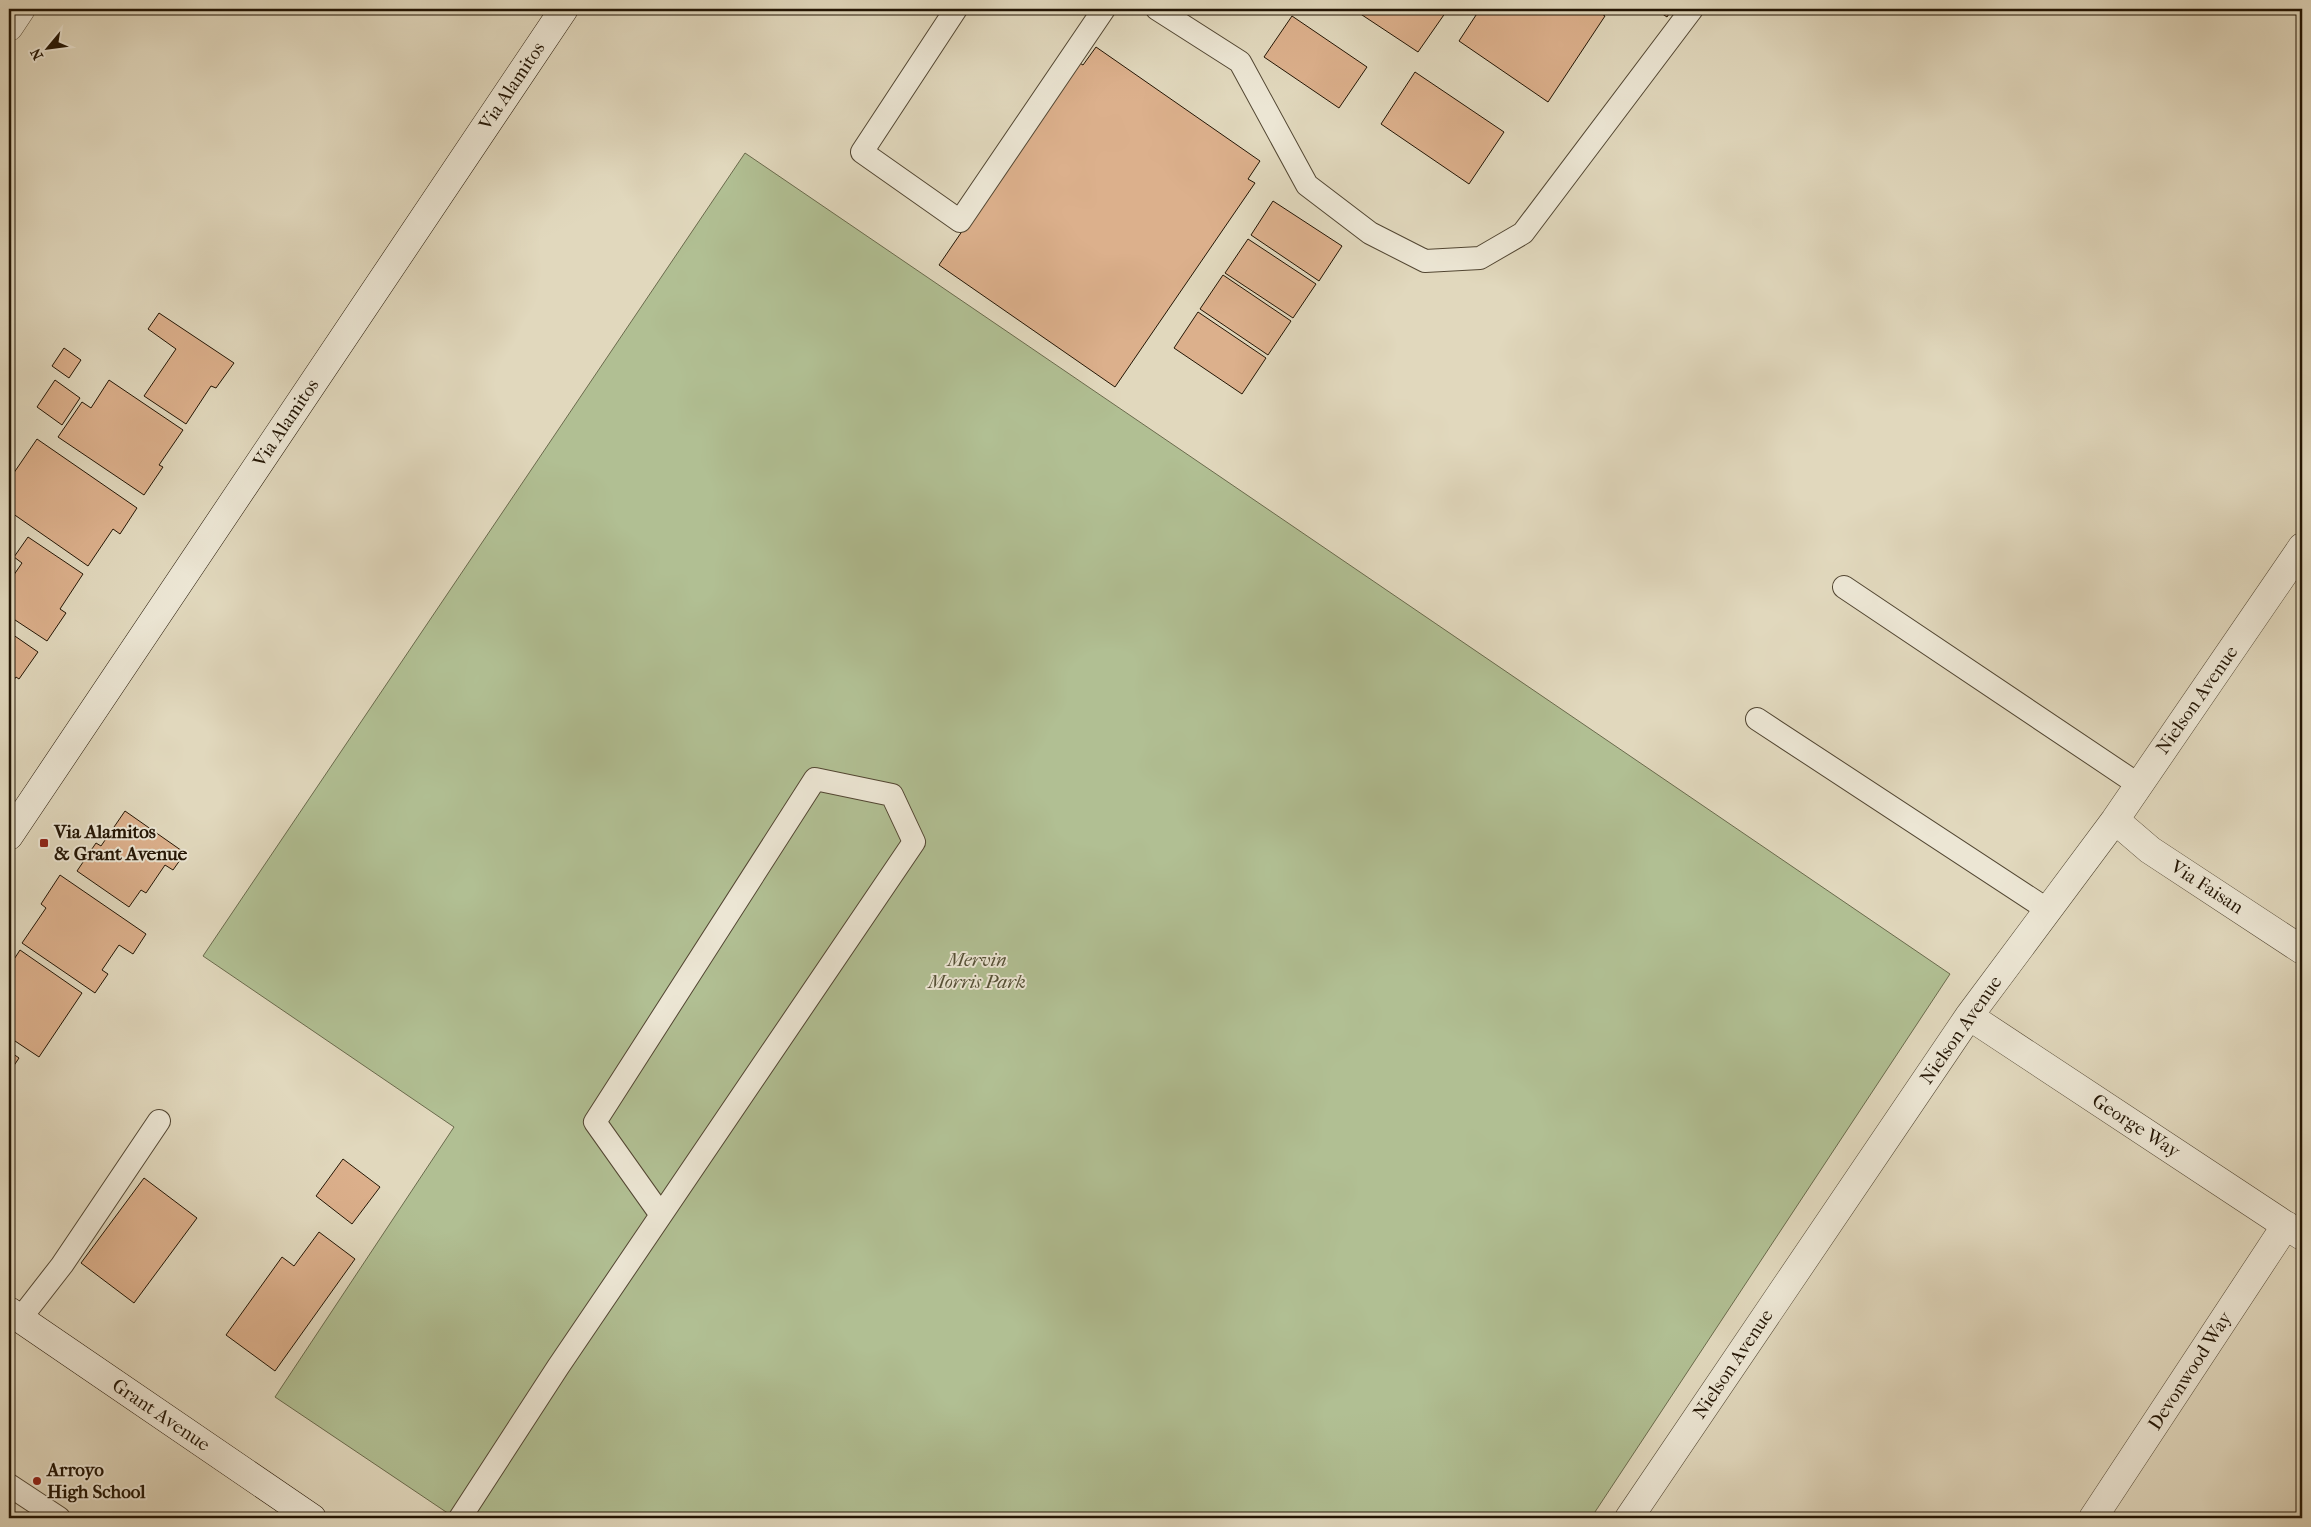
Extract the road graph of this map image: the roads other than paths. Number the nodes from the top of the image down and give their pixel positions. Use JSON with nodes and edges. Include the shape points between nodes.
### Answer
{"nodes":[{"id":1,"x":21,"y":9,"type":"edge"},
{"id":2,"x":564,"y":9,"type":"edge"},
{"id":3,"x":956,"y":9,"type":"edge"},
{"id":4,"x":1104,"y":9,"type":"edge"},
{"id":5,"x":1157,"y":9,"type":"edge"},
{"id":6,"x":1692,"y":9,"type":"edge"},
{"id":7,"x":9,"y":27,"type":"edge"},
{"id":8,"x":2302,"y":547,"type":"edge"},
{"id":9,"x":1844,"y":587,"type":"dead end"},
{"id":10,"x":1757,"y":719,"type":"dead end"},
{"id":11,"x":2139,"y":785,"type":"junction"},
{"id":12,"x":2115,"y":820,"type":"junction"},
{"id":13,"x":9,"y":836,"type":"edge"},
{"id":14,"x":2048,"y":910,"type":"junction"},
{"id":15,"x":2302,"y":950,"type":"edge"},
{"id":16,"x":1969,"y":1016,"type":"junction"},
{"id":17,"x":159,"y":1121,"type":"dead end"},
{"id":18,"x":661,"y":1215,"type":"junction"},
{"id":19,"x":2294,"y":1230,"type":"edge"},
{"id":20,"x":15,"y":1315,"type":"edge"},
{"id":21,"x":9,"y":1485,"type":"edge"},
{"id":22,"x":59,"y":1518,"type":"edge"},
{"id":23,"x":312,"y":1518,"type":"edge"},
{"id":24,"x":460,"y":1518,"type":"edge"},
{"id":25,"x":1629,"y":1518,"type":"edge"},
{"id":26,"x":2093,"y":1518,"type":"edge"}],
"edges":[{"from":1,"to":7,"type":"street"},
{"from":2,"to":13,"type":"street","name":"Via Alamitos"},
{"from":3,"to":4,"type":"lane","via":[[862,152],[960,221]]},
{"from":5,"to":6,"type":"lane","via":[[1240,62],[1307,185],[1370,233],[1425,261],[1480,258],[1523,233]]},
{"from":8,"to":11,"type":"street","name":"Nielson Avenue"},
{"from":9,"to":11,"type":"lane"},
{"from":10,"to":14,"type":"lane"},
{"from":11,"to":12,"type":"street","name":"Nielson Avenue"},
{"from":12,"to":14,"type":"street","name":"Nielson Avenue"},
{"from":12,"to":15,"type":"street","name":"Via Faisan","via":[[2150,850]]},
{"from":14,"to":16,"type":"street","name":"Nielson Avenue"},
{"from":16,"to":19,"type":"street","name":"George Way"},
{"from":16,"to":25,"type":"street","name":"Nielson Avenue"},
{"from":17,"to":20,"type":"lane","via":[[62,1265]]},
{"from":18,"to":18,"type":"lane","via":[[914,842],[892,795],[814,779],[595,1122]]},
{"from":18,"to":24,"type":"lane"},
{"from":19,"to":26,"type":"street","name":"Devonwood Way"},
{"from":20,"to":23,"type":"street","name":"Grant Avenue"},
{"from":21,"to":22,"type":"lane"}]}
